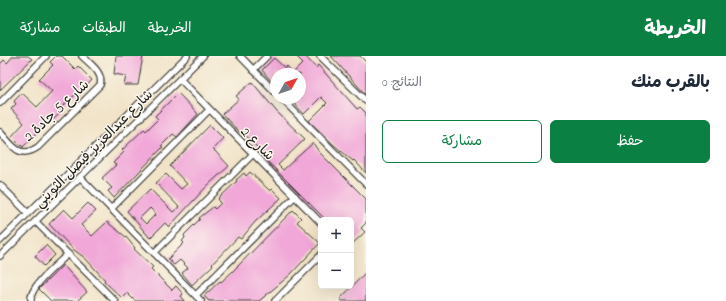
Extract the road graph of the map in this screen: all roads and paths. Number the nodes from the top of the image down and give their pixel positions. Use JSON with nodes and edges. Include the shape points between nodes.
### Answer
{"nodes":[{"id":1,"x":46,"y":56,"type":"edge"},
{"id":2,"x":82,"y":56,"type":"edge"},
{"id":3,"x":186,"y":56,"type":"edge"},
{"id":4,"x":203,"y":56,"type":"edge"},
{"id":5,"x":240,"y":56,"type":"edge"},
{"id":6,"x":267,"y":56,"type":"edge"},
{"id":7,"x":320,"y":56,"type":"edge"},
{"id":8,"x":253,"y":70,"type":"junction"},
{"id":9,"x":180,"y":79,"type":"junction"},
{"id":10,"x":270,"y":87,"type":"edge"},
{"id":11,"x":366,"y":101,"type":"edge"},
{"id":12,"x":0,"y":103,"type":"edge"},
{"id":13,"x":287,"y":104,"type":"edge"},
{"id":14,"x":209,"y":110,"type":"junction"},
{"id":15,"x":129,"y":113,"type":"junction"},
{"id":16,"x":137,"y":121,"type":"junction"},
{"id":17,"x":118,"y":125,"type":"junction"},
{"id":18,"x":0,"y":132,"type":"edge"},
{"id":19,"x":126,"y":133,"type":"junction"},
{"id":20,"x":253,"y":154,"type":"junction"},
{"id":21,"x":80,"y":177,"type":"junction"},
{"id":22,"x":366,"y":184,"type":"edge"},
{"id":23,"x":0,"y":185,"type":"edge"},
{"id":24,"x":295,"y":196,"type":"junction"},
{"id":25,"x":111,"y":209,"type":"junction"},
{"id":26,"x":28,"y":213,"type":"junction"},
{"id":27,"x":318,"y":219,"type":"edge"},
{"id":28,"x":36,"y":222,"type":"junction"},
{"id":29,"x":0,"y":241,"type":"edge"},
{"id":30,"x":154,"y":253,"type":"junction"},
{"id":31,"x":68,"y":254,"type":"junction"},
{"id":32,"x":0,"y":256,"type":"edge"},
{"id":33,"x":318,"y":258,"type":"edge"},
{"id":34,"x":196,"y":295,"type":"junction"},
{"id":35,"x":31,"y":301,"type":"edge"},
{"id":36,"x":115,"y":301,"type":"edge"},
{"id":37,"x":201,"y":301,"type":"edge"},
{"id":38,"x":274,"y":301,"type":"edge"}],
"edges":[{"from":1,"to":12,"type":"street"},
{"from":2,"to":18,"type":"street","name":"شارع 5 جادة 2","via":[[99,73],[100,85],[38,147],[30,152],[21,152]]},
{"from":3,"to":15,"type":"street","name":"شارع عبدالعزيز فيصل الثويني"},
{"from":4,"to":9,"type":"street","name":"شارع عبدالعزيز فيصل الثويني"},
{"from":5,"to":8,"type":"street"},
{"from":6,"to":8,"type":"street"},
{"from":7,"to":11,"type":"street"},
{"from":8,"to":10,"type":"street"},
{"from":9,"to":14,"type":"street","name":"شارع 2"},
{"from":9,"to":16,"type":"street","name":"شارع عبدالعزيز فيصل الثويني"},
{"from":13,"to":22,"type":"street"},
{"from":14,"to":20,"type":"street","name":"شارع 2"},
{"from":14,"to":25,"type":"street"},
{"from":15,"to":16,"type":"street","via":[[130,120]]},
{"from":15,"to":17,"type":"street","name":"شارع عبدالعزيز فيصل الثويني"},
{"from":16,"to":19,"type":"street","name":"شارع عبدالعزيز فيصل الثويني"},
{"from":17,"to":19,"type":"street","via":[[123,126]]},
{"from":17,"to":26,"type":"street","name":"شارع عبدالعزيز فيصل الثويني"},
{"from":19,"to":21,"type":"street","name":"شارع عبدالعزيز فيصل الثويني"},
{"from":20,"to":24,"type":"street","name":"شارع 2"},
{"from":20,"to":30,"type":"street"},
{"from":21,"to":25,"type":"street"},
{"from":21,"to":28,"type":"street","name":"شارع عبدالعزيز فيصل الثويني"},
{"from":23,"to":26,"type":"street"},
{"from":24,"to":27,"type":"street","name":"شارع 2"},
{"from":24,"to":34,"type":"street"},
{"from":25,"to":30,"type":"street"},
{"from":26,"to":29,"type":"street","name":"شارع عبدالعزيز فيصل الثويني"},
{"from":28,"to":31,"type":"street"},
{"from":28,"to":32,"type":"street","name":"شارع عبدالعزيز فيصل الثويني"},
{"from":30,"to":34,"type":"street"},
{"from":31,"to":35,"type":"street","via":[[35,286]]},
{"from":31,"to":36,"type":"street"},
{"from":33,"to":38,"type":"street"},
{"from":34,"to":37,"type":"street"}]}
